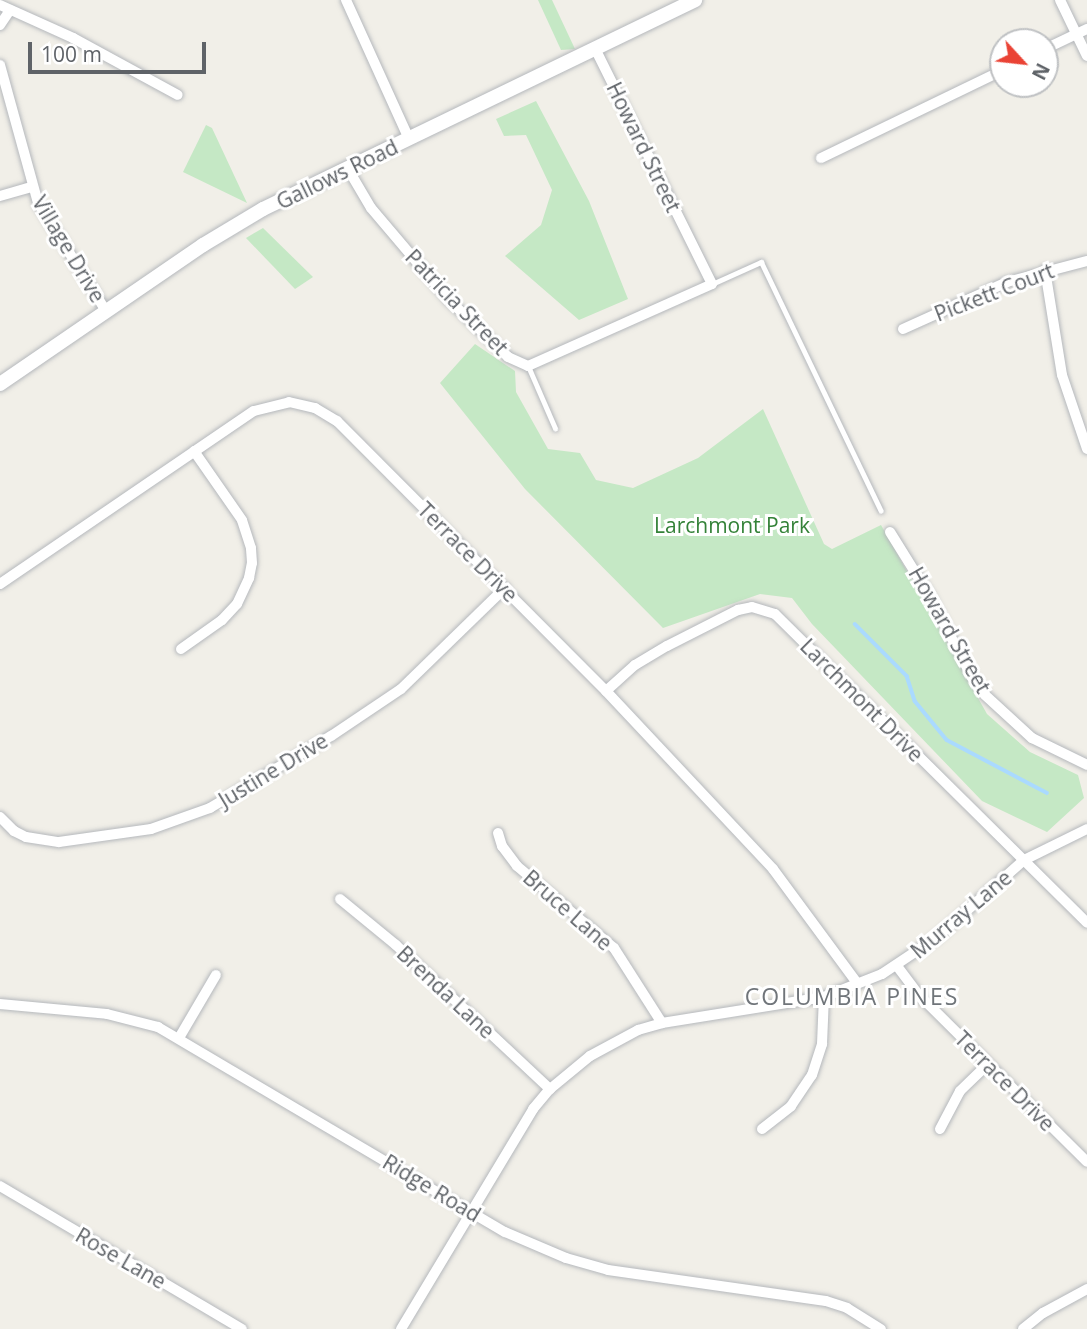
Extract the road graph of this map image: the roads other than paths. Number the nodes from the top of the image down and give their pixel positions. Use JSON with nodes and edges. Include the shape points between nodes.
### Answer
{"nodes":[{"id":1,"x":346,"y":0,"type":"edge"},
{"id":2,"x":695,"y":0,"type":"edge"},
{"id":3,"x":1060,"y":0,"type":"edge"},
{"id":4,"x":5,"y":7,"type":"edge"},
{"id":5,"x":0,"y":25,"type":"edge"},
{"id":6,"x":1082,"y":32,"type":"edge"},
{"id":7,"x":1059,"y":43,"type":"edge"},
{"id":8,"x":595,"y":48,"type":"junction"},
{"id":9,"x":1087,"y":56,"type":"edge"},
{"id":10,"x":0,"y":65,"type":"edge"},
{"id":11,"x":989,"y":77,"type":"edge"},
{"id":12,"x":178,"y":95,"type":"dead end"},
{"id":13,"x":409,"y":139,"type":"junction"},
{"id":14,"x":821,"y":158,"type":"dead end"},
{"id":15,"x":348,"y":169,"type":"junction"},
{"id":16,"x":32,"y":187,"type":"junction"},
{"id":17,"x":0,"y":196,"type":"edge"},
{"id":18,"x":1087,"y":261,"type":"edge"},
{"id":19,"x":1045,"y":270,"type":"junction"},
{"id":20,"x":712,"y":284,"type":"junction"},
{"id":21,"x":106,"y":311,"type":"junction"},
{"id":22,"x":903,"y":329,"type":"dead end"},
{"id":23,"x":528,"y":366,"type":"junction"},
{"id":24,"x":0,"y":384,"type":"edge"},
{"id":25,"x":555,"y":428,"type":"dead end"},
{"id":26,"x":1087,"y":449,"type":"edge"},
{"id":27,"x":194,"y":451,"type":"junction"},
{"id":28,"x":881,"y":511,"type":"dead end"},
{"id":29,"x":890,"y":532,"type":"dead end"},
{"id":30,"x":0,"y":584,"type":"edge"},
{"id":31,"x":505,"y":588,"type":"junction"},
{"id":32,"x":181,"y":649,"type":"dead end"},
{"id":33,"x":606,"y":691,"type":"junction"},
{"id":34,"x":1087,"y":765,"type":"edge"},
{"id":35,"x":0,"y":817,"type":"edge"},
{"id":36,"x":1087,"y":829,"type":"edge"},
{"id":37,"x":498,"y":833,"type":"dead end"},
{"id":38,"x":1024,"y":860,"type":"junction"},
{"id":39,"x":340,"y":899,"type":"dead end"},
{"id":40,"x":1087,"y":923,"type":"edge"},
{"id":41,"x":897,"y":966,"type":"junction"},
{"id":42,"x":216,"y":975,"type":"dead end"},
{"id":43,"x":857,"y":983,"type":"junction"},
{"id":44,"x":824,"y":997,"type":"junction"},
{"id":45,"x":0,"y":1004,"type":"edge"},
{"id":46,"x":662,"y":1023,"type":"junction"},
{"id":47,"x":179,"y":1038,"type":"junction"},
{"id":48,"x":988,"y":1064,"type":"junction"},
{"id":49,"x":550,"y":1089,"type":"junction"},
{"id":50,"x":762,"y":1129,"type":"dead end"},
{"id":51,"x":940,"y":1129,"type":"dead end"},
{"id":52,"x":1087,"y":1162,"type":"edge"},
{"id":53,"x":0,"y":1186,"type":"edge"},
{"id":54,"x":471,"y":1212,"type":"junction"},
{"id":55,"x":1087,"y":1289,"type":"edge"},
{"id":56,"x":242,"y":1329,"type":"edge"},
{"id":57,"x":401,"y":1329,"type":"edge"},
{"id":58,"x":881,"y":1329,"type":"edge"},
{"id":59,"x":1023,"y":1329,"type":"edge"}],
"edges":[{"from":1,"to":13,"type":"street"},
{"from":2,"to":8,"type":"main road","name":"Gallows Road"},
{"from":3,"to":6,"type":"street"},
{"from":4,"to":5,"type":"street"},
{"from":4,"to":12,"type":"street"},
{"from":6,"to":7,"type":"street"},
{"from":6,"to":9,"type":"street"},
{"from":8,"to":13,"type":"main road","name":"Gallows Road"},
{"from":8,"to":20,"type":"street","name":"Howard Street"},
{"from":10,"to":16,"type":"street","name":"Village Drive"},
{"from":11,"to":14,"type":"street"},
{"from":13,"to":15,"type":"main road","name":"Gallows Road"},
{"from":15,"to":21,"type":"main road","name":"Gallows Road","via":[[232,226]]},
{"from":15,"to":23,"type":"street","name":"Patricia Street","via":[[376,214],[449,300],[508,357]]},
{"from":16,"to":17,"type":"street"},
{"from":16,"to":21,"type":"street","name":"Village Drive","via":[[50,225]]},
{"from":18,"to":19,"type":"street","name":"Pickett Court"},
{"from":19,"to":22,"type":"street","name":"Pickett Court","via":[[968,298]]},
{"from":19,"to":26,"type":"street","via":[[1062,375]]},
{"from":20,"to":23,"type":"street","name":"Patricia Street"},
{"from":20,"to":28,"type":"lane","via":[[761,262]]},
{"from":21,"to":24,"type":"main road","name":"Gallows Road"},
{"from":23,"to":25,"type":"lane"},
{"from":27,"to":30,"type":"street","name":"Terrace Drive"},
{"from":27,"to":31,"type":"street","name":"Terrace Drive","via":[[265,406],[289,402],[315,408],[337,421]]},
{"from":27,"to":32,"type":"street","via":[[242,520],[251,563],[237,604]]},
{"from":29,"to":34,"type":"street","name":"Howard Street","via":[[985,695],[1032,738]]},
{"from":31,"to":33,"type":"street","name":"Terrace Drive"},
{"from":31,"to":35,"type":"street","name":"Justine Drive","via":[[401,688],[240,793],[209,808],[131,834],[59,842],[26,837]]},
{"from":33,"to":38,"type":"street","name":"Larchmont Drive","via":[[635,666],[693,632],[738,610],[764,609],[797,635]]},
{"from":33,"to":43,"type":"street","name":"Terrace Drive","via":[[773,869]]},
{"from":36,"to":38,"type":"street","name":"Murray Lane"},
{"from":37,"to":46,"type":"street","name":"Bruce Lane","via":[[517,866],[614,948]]},
{"from":38,"to":40,"type":"street","name":"Larchmont Drive"},
{"from":38,"to":41,"type":"street","name":"Murray Lane"},
{"from":39,"to":49,"type":"street","name":"Brenda Lane"},
{"from":41,"to":43,"type":"street","name":"Murray Lane"},
{"from":41,"to":48,"type":"street","name":"Terrace Drive","via":[[918,994]]},
{"from":42,"to":47,"type":"street"},
{"from":43,"to":44,"type":"street","name":"Murray Lane"},
{"from":44,"to":46,"type":"street","name":"Murray Lane"},
{"from":44,"to":50,"type":"street","via":[[822,1044],[812,1075],[791,1106]]},
{"from":45,"to":47,"type":"street","name":"Ridge Road","via":[[117,1016]]},
{"from":46,"to":49,"type":"street","name":"Murray Lane","via":[[613,1042]]},
{"from":47,"to":54,"type":"street","name":"Ridge Road"},
{"from":48,"to":51,"type":"street","via":[[960,1091]]},
{"from":48,"to":52,"type":"street","name":"Terrace Drive"},
{"from":49,"to":54,"type":"street","name":"Murray Lane","via":[[521,1126]]},
{"from":53,"to":56,"type":"street","name":"Rose Lane"},
{"from":54,"to":57,"type":"street","name":"Murray Lane"},
{"from":54,"to":58,"type":"street","name":"Ridge Road","via":[[536,1246],[608,1270],[826,1301]]},
{"from":55,"to":59,"type":"street"}]}
